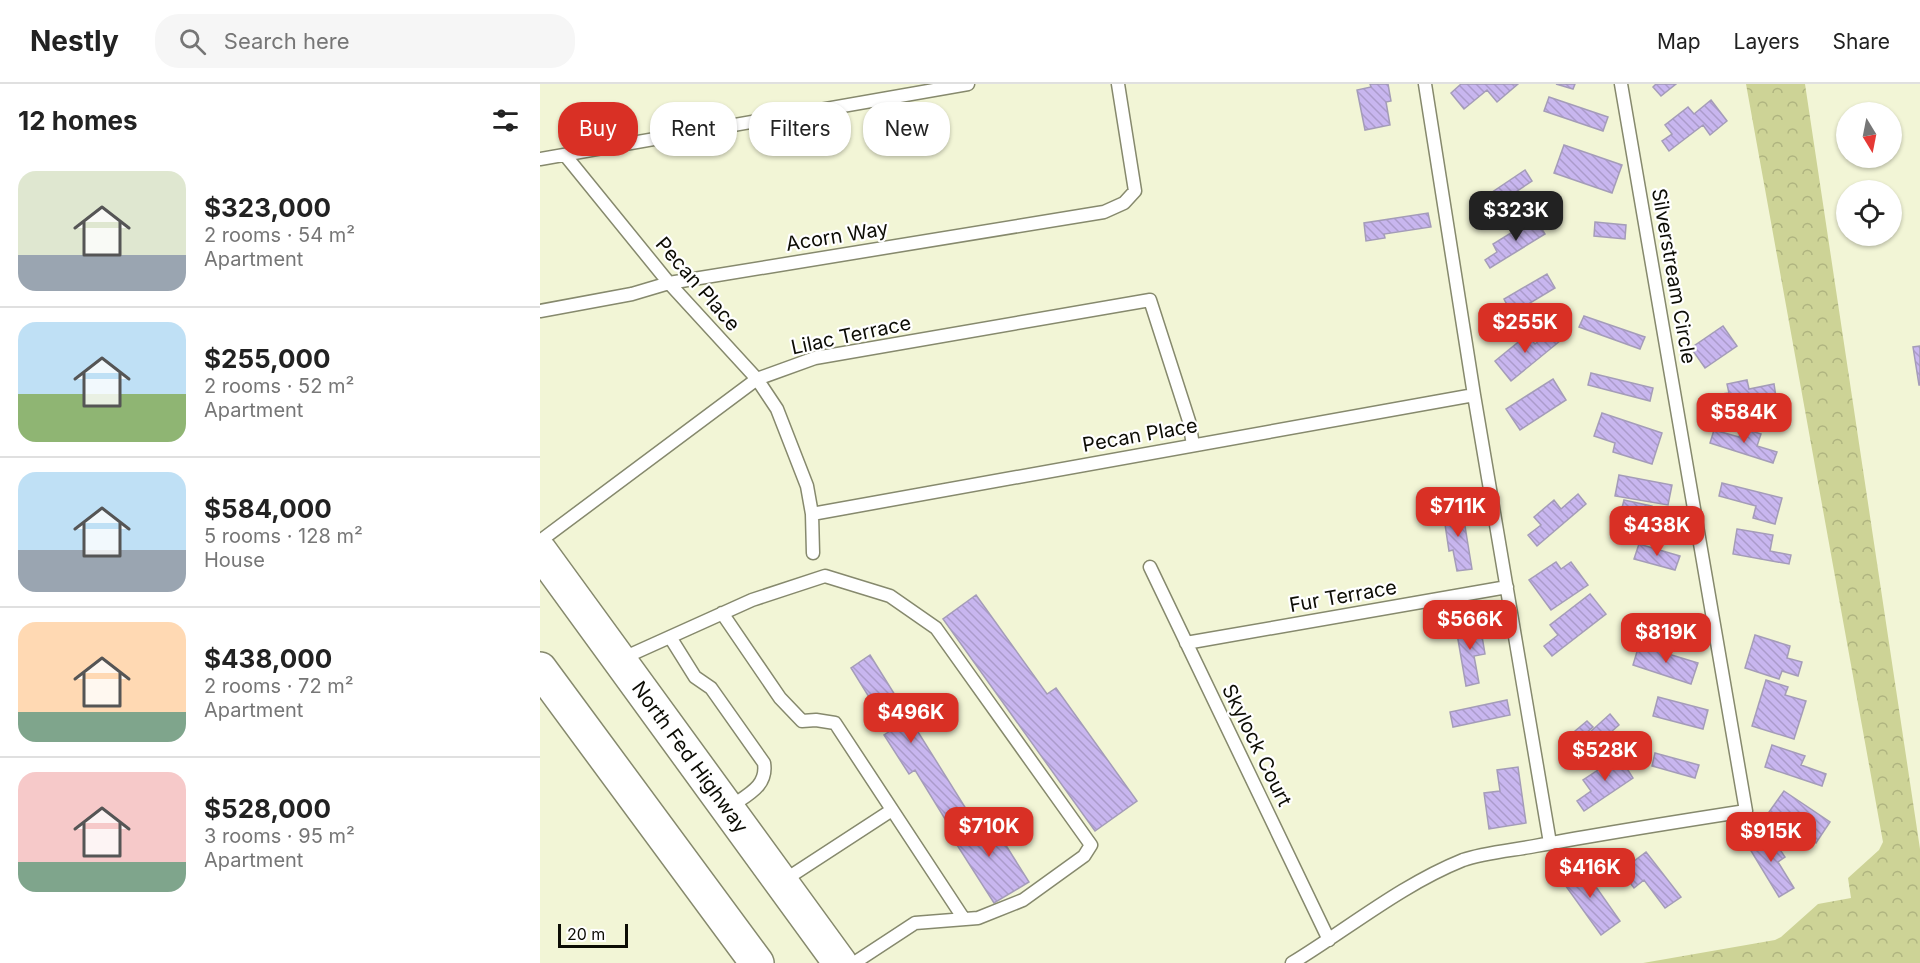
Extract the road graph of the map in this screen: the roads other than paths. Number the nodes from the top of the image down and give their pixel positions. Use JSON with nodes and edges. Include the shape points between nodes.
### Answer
{"nodes":[{"id":1,"x":968,"y":84,"type":"edge"},
{"id":2,"x":1118,"y":84,"type":"edge"},
{"id":3,"x":1425,"y":84,"type":"edge"},
{"id":4,"x":1621,"y":84,"type":"edge"},
{"id":5,"x":638,"y":141,"type":"edge"},
{"id":6,"x":558,"y":155,"type":"edge"},
{"id":7,"x":567,"y":156,"type":"edge"},
{"id":8,"x":540,"y":159,"type":"edge"},
{"id":9,"x":669,"y":283,"type":"junction"},
{"id":10,"x":540,"y":311,"type":"edge"},
{"id":11,"x":757,"y":379,"type":"junction"},
{"id":12,"x":1474,"y":395,"type":"junction"},
{"id":13,"x":1193,"y":446,"type":"junction"},
{"id":14,"x":812,"y":514,"type":"junction"},
{"id":15,"x":540,"y":540,"type":"edge"},
{"id":16,"x":540,"y":551,"type":"edge"},
{"id":17,"x":813,"y":553,"type":"dead end"},
{"id":18,"x":1150,"y":567,"type":"dead end"},
{"id":19,"x":1507,"y":588,"type":"junction"},
{"id":20,"x":722,"y":613,"type":"junction"},
{"id":21,"x":670,"y":637,"type":"junction"},
{"id":22,"x":1186,"y":643,"type":"junction"},
{"id":23,"x":620,"y":660,"type":"junction"},
{"id":24,"x":540,"y":669,"type":"edge"},
{"id":25,"x":728,"y":809,"type":"junction"},
{"id":26,"x":892,"y":810,"type":"junction"},
{"id":27,"x":1550,"y":843,"type":"junction"},
{"id":28,"x":781,"y":882,"type":"junction"},
{"id":29,"x":964,"y":919,"type":"junction"},
{"id":30,"x":1329,"y":940,"type":"junction"},
{"id":31,"x":757,"y":963,"type":"edge"},
{"id":32,"x":840,"y":963,"type":"edge"},
{"id":33,"x":854,"y":963,"type":"edge"},
{"id":34,"x":1292,"y":963,"type":"edge"}],
"edges":[{"from":1,"to":5,"type":"lane"},
{"from":2,"to":9,"type":"lane","name":"Acorn Way","via":[[1135,191],[1124,203],[1104,212]]},
{"from":3,"to":12,"type":"lane"},
{"from":4,"to":27,"type":"lane","name":"Silverstream Circle","via":[[1746,811]]},
{"from":6,"to":8,"type":"lane"},
{"from":7,"to":9,"type":"lane","name":"Pecan Place"},
{"from":9,"to":10,"type":"lane","name":"Acorn Way"},
{"from":9,"to":11,"type":"lane","name":"Pecan Place"},
{"from":11,"to":13,"type":"lane","name":"Lilac Terrace","via":[[815,358],[1150,300],[1189,421]]},
{"from":11,"to":14,"type":"lane","name":"Pecan Place","via":[[790,438]]},
{"from":11,"to":15,"type":"lane","name":"Lilac Terrace"},
{"from":12,"to":13,"type":"lane","name":"Pecan Place"},
{"from":12,"to":19,"type":"lane"},
{"from":13,"to":14,"type":"lane","name":"Pecan Place"},
{"from":14,"to":17,"type":"lane","name":"Pecan Place"},
{"from":16,"to":23,"type":"main road","name":"North Fed Highway"},
{"from":18,"to":22,"type":"lane","name":"Skylock Court"},
{"from":19,"to":22,"type":"lane","name":"Fur Terrace"},
{"from":19,"to":27,"type":"lane"},
{"from":20,"to":21,"type":"lane"},
{"from":20,"to":26,"type":"lane","via":[[780,698],[802,721],[835,723]]},
{"from":20,"to":29,"type":"lane","via":[[825,576],[890,596],[936,628],[1091,845],[1084,856],[1023,900],[978,918]]},
{"from":21,"to":23,"type":"lane"},
{"from":21,"to":25,"type":"lane","via":[[695,676],[711,688],[764,763],[760,784]]},
{"from":22,"to":30,"type":"lane","name":"Skylock Court"},
{"from":23,"to":25,"type":"main road","name":"North Fed Highway"},
{"from":24,"to":31,"type":"main road"},
{"from":25,"to":28,"type":"main road","name":"North Fed Highway"},
{"from":26,"to":28,"type":"lane"},
{"from":26,"to":29,"type":"lane"},
{"from":27,"to":30,"type":"lane","name":"Silverstream Circle","via":[[1465,859],[1395,896]]},
{"from":28,"to":32,"type":"main road","name":"North Fed Highway"},
{"from":29,"to":33,"type":"lane","via":[[915,923]]},
{"from":30,"to":34,"type":"lane","name":"Silverstream Circle"}]}
